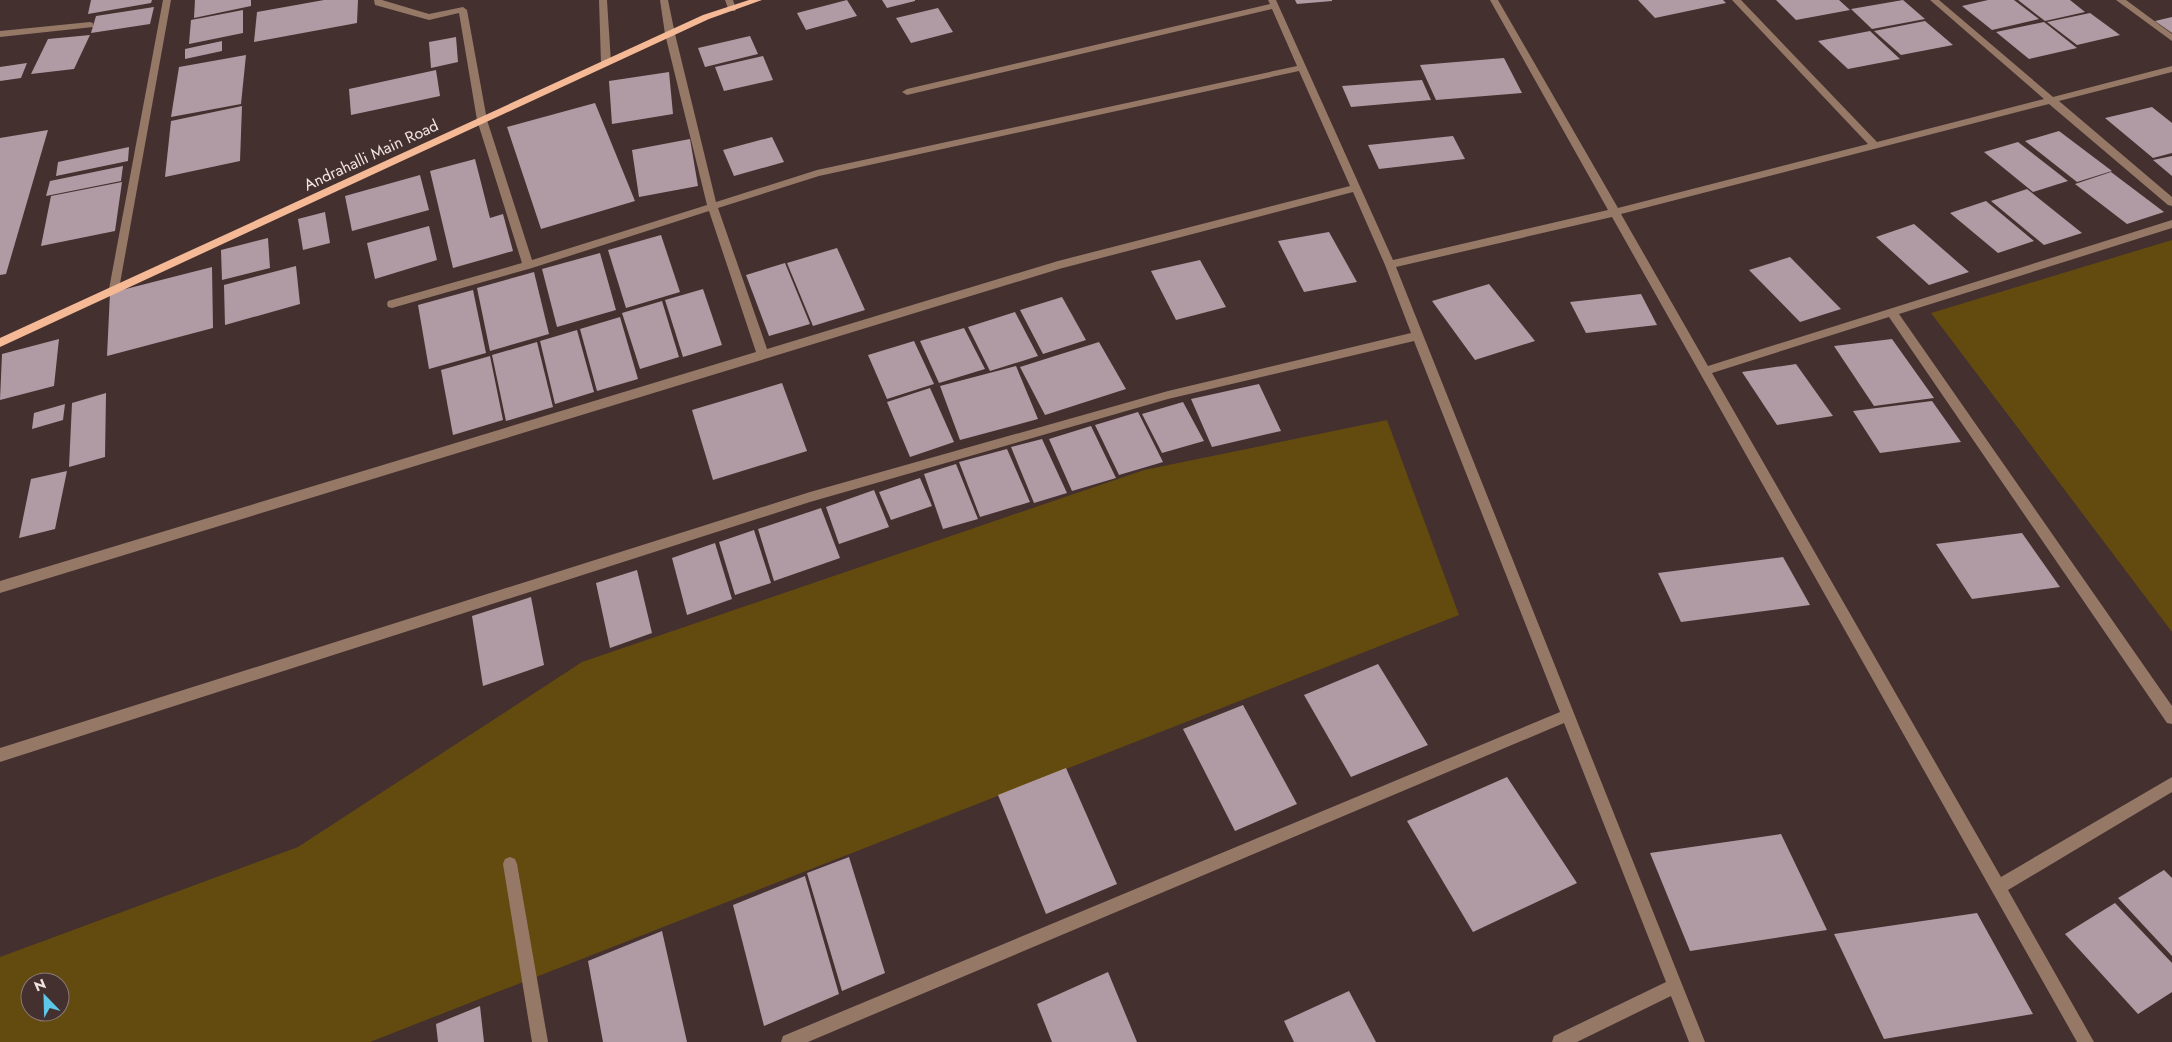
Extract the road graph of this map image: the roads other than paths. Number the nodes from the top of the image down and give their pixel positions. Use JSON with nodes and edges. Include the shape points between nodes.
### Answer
{"nodes":[{"id":1,"x":167,"y":0,"type":"edge"},
{"id":2,"x":378,"y":0,"type":"edge"},
{"id":3,"x":603,"y":0,"type":"edge"},
{"id":4,"x":664,"y":0,"type":"edge"},
{"id":5,"x":758,"y":0,"type":"edge"},
{"id":6,"x":1494,"y":0,"type":"edge"},
{"id":7,"x":1736,"y":0,"type":"edge"},
{"id":8,"x":1934,"y":0,"type":"edge"},
{"id":9,"x":2120,"y":0,"type":"edge"},
{"id":10,"x":1273,"y":3,"type":"edge"},
{"id":11,"x":731,"y":4,"type":"edge"},
{"id":12,"x":90,"y":25,"type":"dead end"},
{"id":13,"x":0,"y":34,"type":"edge"},
{"id":14,"x":670,"y":34,"type":"junction"},
{"id":15,"x":2172,"y":38,"type":"edge"},
{"id":16,"x":606,"y":63,"type":"junction"},
{"id":17,"x":1302,"y":68,"type":"junction"},
{"id":18,"x":2172,"y":69,"type":"edge"},
{"id":19,"x":907,"y":92,"type":"dead end"},
{"id":20,"x":2052,"y":100,"type":"junction"},
{"id":21,"x":482,"y":120,"type":"junction"},
{"id":22,"x":1875,"y":146,"type":"junction"},
{"id":23,"x":1356,"y":188,"type":"junction"},
{"id":24,"x":2172,"y":203,"type":"edge"},
{"id":25,"x":712,"y":206,"type":"junction"},
{"id":26,"x":1616,"y":212,"type":"junction"},
{"id":27,"x":2172,"y":224,"type":"edge"},
{"id":28,"x":528,"y":264,"type":"junction"},
{"id":29,"x":1390,"y":265,"type":"junction"},
{"id":30,"x":114,"y":289,"type":"junction"},
{"id":31,"x":392,"y":304,"type":"dead end"},
{"id":32,"x":1892,"y":312,"type":"junction"},
{"id":33,"x":1418,"y":336,"type":"junction"},
{"id":34,"x":0,"y":343,"type":"edge"},
{"id":35,"x":763,"y":355,"type":"junction"},
{"id":36,"x":1704,"y":372,"type":"junction"},
{"id":37,"x":0,"y":587,"type":"edge"},
{"id":38,"x":1568,"y":715,"type":"junction"},
{"id":39,"x":2172,"y":718,"type":"edge"},
{"id":40,"x":0,"y":755,"type":"edge"},
{"id":41,"x":2172,"y":784,"type":"edge"},
{"id":42,"x":510,"y":864,"type":"dead end"},
{"id":43,"x":1998,"y":887,"type":"junction"},
{"id":44,"x":1675,"y":986,"type":"junction"},
{"id":45,"x":540,"y":1042,"type":"edge"},
{"id":46,"x":789,"y":1042,"type":"edge"},
{"id":47,"x":1560,"y":1042,"type":"edge"},
{"id":48,"x":1697,"y":1042,"type":"edge"},
{"id":49,"x":2086,"y":1042,"type":"edge"}],
"edges":[{"from":1,"to":30,"type":"street"},
{"from":2,"to":21,"type":"street","via":[[378,3],[429,17],[463,10]]},
{"from":3,"to":16,"type":"street"},
{"from":4,"to":14,"type":"street"},
{"from":5,"to":11,"type":"main road","name":"Andrahalli Main Road"},
{"from":6,"to":26,"type":"street"},
{"from":7,"to":22,"type":"street"},
{"from":8,"to":20,"type":"street"},
{"from":9,"to":15,"type":"street"},
{"from":10,"to":17,"type":"street"},
{"from":10,"to":19,"type":"street"},
{"from":11,"to":14,"type":"main road","name":"Andrahalli Main Road"},
{"from":12,"to":13,"type":"street"},
{"from":14,"to":16,"type":"main road","name":"Andrahalli Main Road"},
{"from":14,"to":25,"type":"street"},
{"from":16,"to":21,"type":"main road","name":"Andrahalli Main Road"},
{"from":17,"to":23,"type":"street"},
{"from":17,"to":25,"type":"street","via":[[817,173]]},
{"from":18,"to":20,"type":"street"},
{"from":20,"to":22,"type":"street"},
{"from":20,"to":24,"type":"street"},
{"from":21,"to":28,"type":"street"},
{"from":21,"to":30,"type":"main road","name":"Andrahalli Main Road"},
{"from":22,"to":26,"type":"street"},
{"from":23,"to":29,"type":"street"},
{"from":23,"to":35,"type":"street","via":[[1058,265]]},
{"from":25,"to":28,"type":"street"},
{"from":25,"to":35,"type":"street"},
{"from":26,"to":29,"type":"street"},
{"from":26,"to":36,"type":"street"},
{"from":27,"to":32,"type":"street"},
{"from":28,"to":31,"type":"street"},
{"from":29,"to":33,"type":"street"},
{"from":30,"to":34,"type":"main road","name":"Andrahalli Main Road"},
{"from":32,"to":36,"type":"street"},
{"from":32,"to":39,"type":"street"},
{"from":33,"to":38,"type":"street"},
{"from":33,"to":40,"type":"street","via":[[1168,395],[810,497]]},
{"from":35,"to":37,"type":"street"},
{"from":36,"to":43,"type":"street"},
{"from":38,"to":44,"type":"street"},
{"from":38,"to":46,"type":"street"},
{"from":41,"to":43,"type":"street"},
{"from":42,"to":45,"type":"street"},
{"from":43,"to":49,"type":"street"},
{"from":44,"to":47,"type":"street"},
{"from":44,"to":48,"type":"street"}]}
